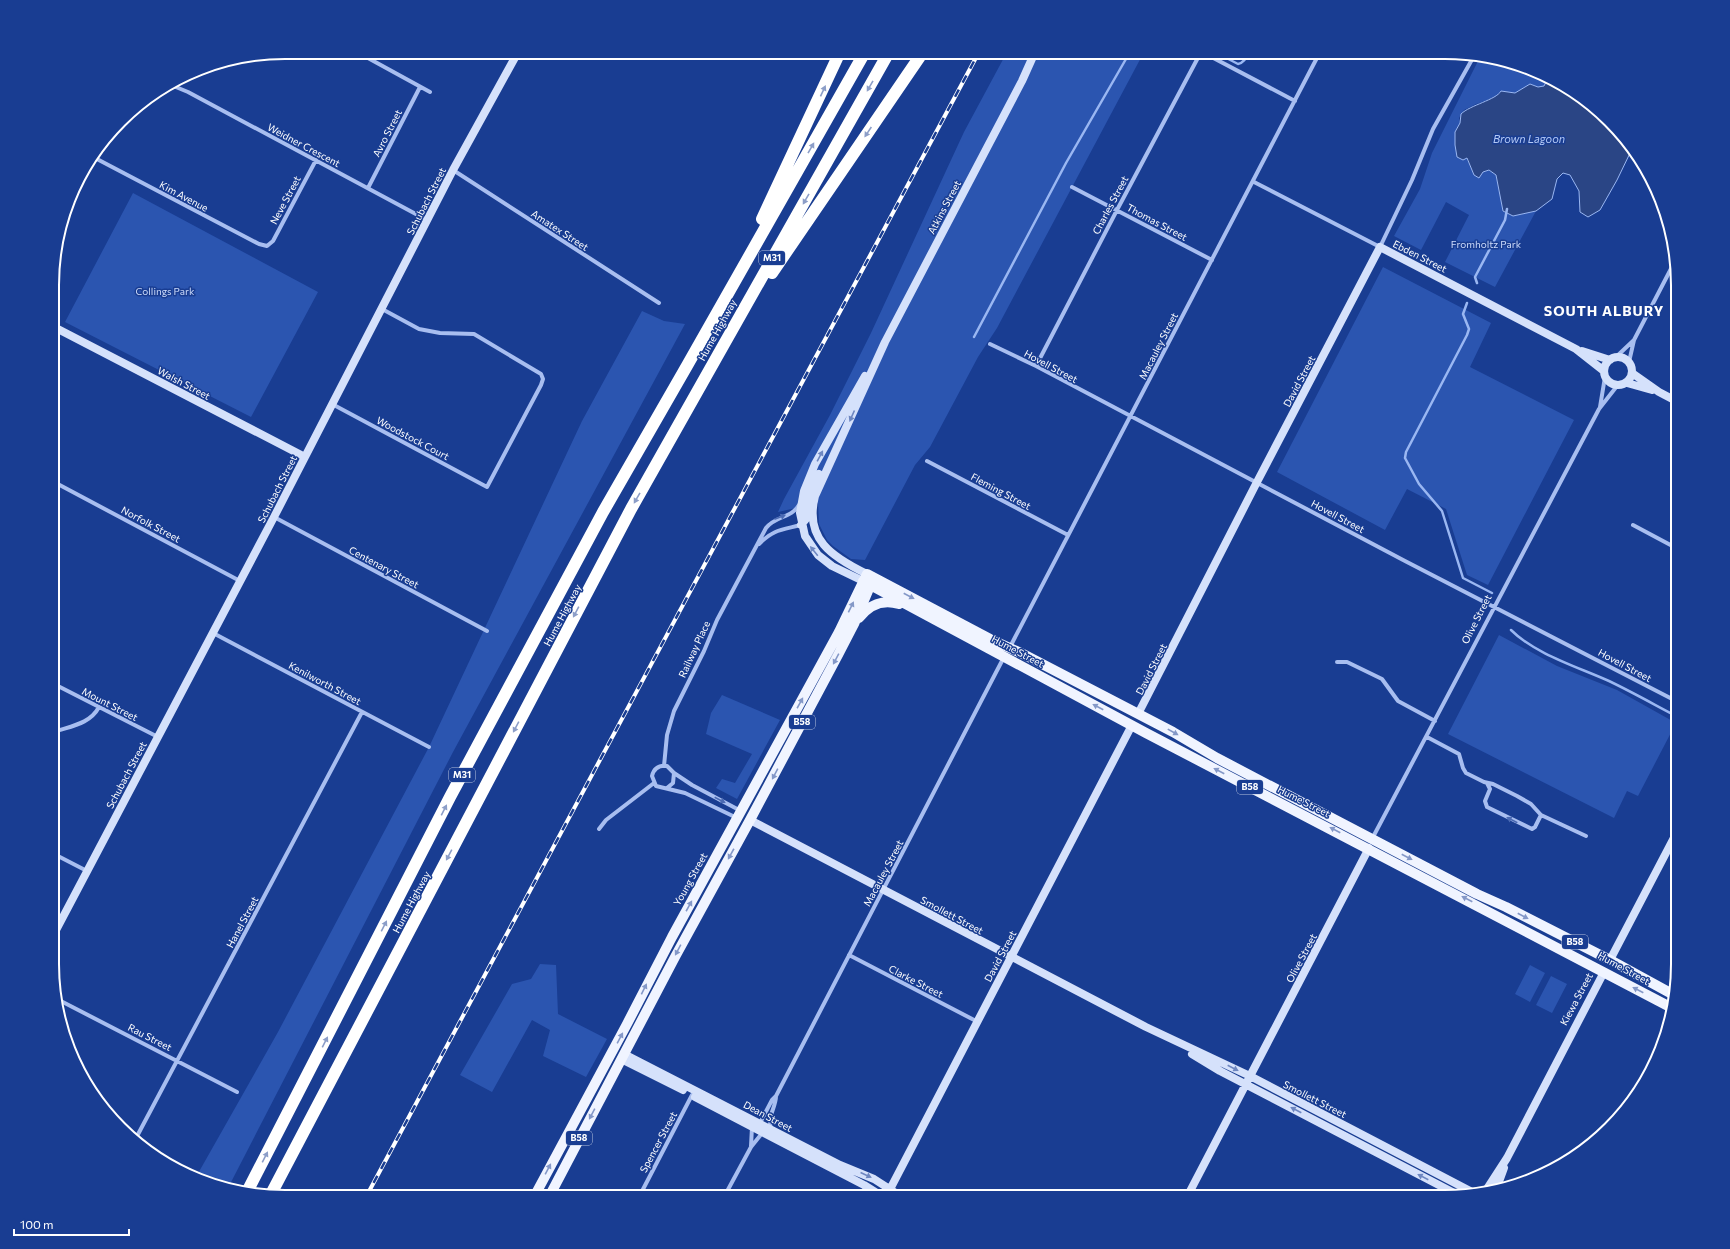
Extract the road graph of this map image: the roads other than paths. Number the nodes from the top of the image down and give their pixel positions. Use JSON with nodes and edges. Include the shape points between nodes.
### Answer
{"nodes":[{"id":1,"x":370,"y":59,"type":"edge"},
{"id":2,"x":514,"y":59,"type":"edge"},
{"id":3,"x":837,"y":59,"type":"edge"},
{"id":4,"x":861,"y":59,"type":"edge"},
{"id":5,"x":885,"y":59,"type":"edge"},
{"id":6,"x":918,"y":59,"type":"edge"},
{"id":7,"x":1032,"y":59,"type":"edge"},
{"id":8,"x":1036,"y":59,"type":"edge"},
{"id":9,"x":1197,"y":59,"type":"edge"},
{"id":10,"x":1214,"y":59,"type":"edge"},
{"id":11,"x":1316,"y":59,"type":"edge"},
{"id":12,"x":1471,"y":61,"type":"edge"},
{"id":13,"x":1022,"y":81,"type":"junction"},
{"id":14,"x":420,"y":86,"type":"junction"},
{"id":15,"x":176,"y":87,"type":"edge"},
{"id":16,"x":430,"y":92,"type":"dead end"},
{"id":17,"x":1295,"y":101,"type":"junction"},
{"id":18,"x":97,"y":159,"type":"edge"},
{"id":19,"x":316,"y":160,"type":"junction"},
{"id":20,"x":453,"y":170,"type":"junction"},
{"id":21,"x":1254,"y":182,"type":"junction"},
{"id":22,"x":1072,"y":187,"type":"dead end"},
{"id":23,"x":368,"y":188,"type":"junction"},
{"id":24,"x":1117,"y":210,"type":"junction"},
{"id":25,"x":428,"y":220,"type":"junction"},
{"id":26,"x":267,"y":246,"type":"joint"},
{"id":27,"x":1380,"y":247,"type":"junction"},
{"id":28,"x":1212,"y":260,"type":"junction"},
{"id":29,"x":1671,"y":270,"type":"edge"},
{"id":30,"x":659,"y":303,"type":"dead end"},
{"id":31,"x":382,"y":309,"type":"junction"},
{"id":32,"x":59,"y":330,"type":"edge"},
{"id":33,"x":1634,"y":340,"type":"junction"},
{"id":34,"x":885,"y":342,"type":"junction"},
{"id":35,"x":990,"y":344,"type":"dead end"},
{"id":36,"x":1576,"y":349,"type":"junction"},
{"id":37,"x":1613,"y":358,"type":"junction"},
{"id":38,"x":1629,"y":362,"type":"junction"},
{"id":39,"x":688,"y":364,"type":"junction"},
{"id":40,"x":1036,"y":366,"type":"junction"},
{"id":41,"x":1632,"y":373,"type":"junction"},
{"id":42,"x":1604,"y":374,"type":"junction"},
{"id":43,"x":1627,"y":383,"type":"junction"},
{"id":44,"x":1617,"y":386,"type":"junction"},
{"id":45,"x":1659,"y":392,"type":"junction"},
{"id":46,"x":1671,"y":398,"type":"edge"},
{"id":47,"x":332,"y":404,"type":"junction"},
{"id":48,"x":1599,"y":409,"type":"junction"},
{"id":49,"x":1130,"y":417,"type":"junction"},
{"id":50,"x":839,"y":443,"type":"junction"},
{"id":51,"x":305,"y":457,"type":"junction"},
{"id":52,"x":927,"y":460,"type":"dead end"},
{"id":53,"x":657,"y":464,"type":"junction"},
{"id":54,"x":1257,"y":482,"type":"junction"},
{"id":55,"x":59,"y":485,"type":"edge"},
{"id":56,"x":804,"y":491,"type":"junction"},
{"id":57,"x":274,"y":517,"type":"junction"},
{"id":58,"x":801,"y":525,"type":"junction"},
{"id":59,"x":1633,"y":525,"type":"dead end"},
{"id":60,"x":1068,"y":535,"type":"junction"},
{"id":61,"x":1671,"y":545,"type":"edge"},
{"id":62,"x":757,"y":546,"type":"junction"},
{"id":63,"x":869,"y":580,"type":"junction"},
{"id":64,"x":240,"y":581,"type":"junction"},
{"id":65,"x":1494,"y":606,"type":"junction"},
{"id":66,"x":914,"y":609,"type":"junction"},
{"id":67,"x":854,"y":624,"type":"junction"},
{"id":68,"x":488,"y":631,"type":"dead end"},
{"id":69,"x":213,"y":633,"type":"junction"},
{"id":70,"x":1010,"y":648,"type":"junction"},
{"id":71,"x":1004,"y":657,"type":"junction"},
{"id":72,"x":1337,"y":662,"type":"dead end"},
{"id":73,"x":59,"y":687,"type":"edge"},
{"id":74,"x":1671,"y":698,"type":"edge"},
{"id":75,"x":99,"y":707,"type":"junction"},
{"id":76,"x":362,"y":712,"type":"junction"},
{"id":77,"x":1138,"y":714,"type":"junction"},
{"id":78,"x":1435,"y":721,"type":"junction"},
{"id":79,"x":1132,"y":725,"type":"junction"},
{"id":80,"x":59,"y":730,"type":"edge"},
{"id":81,"x":158,"y":737,"type":"junction"},
{"id":82,"x":1426,"y":737,"type":"junction"},
{"id":83,"x":429,"y":747,"type":"dead end"},
{"id":84,"x":664,"y":766,"type":"junction"},
{"id":85,"x":674,"y":773,"type":"junction"},
{"id":86,"x":654,"y":783,"type":"junction"},
{"id":87,"x":1487,"y":783,"type":"junction"},
{"id":88,"x":667,"y":788,"type":"junction"},
{"id":89,"x":739,"y":815,"type":"junction"},
{"id":90,"x":1541,"y":815,"type":"junction"},
{"id":91,"x":750,"y":820,"type":"junction"},
{"id":92,"x":598,"y":829,"type":"dead end"},
{"id":93,"x":1586,"y":836,"type":"dead end"},
{"id":94,"x":1671,"y":843,"type":"edge"},
{"id":95,"x":1371,"y":844,"type":"junction"},
{"id":96,"x":59,"y":857,"type":"edge"},
{"id":97,"x":87,"y":871,"type":"junction"},
{"id":98,"x":883,"y":889,"type":"junction"},
{"id":99,"x":59,"y":924,"type":"edge"},
{"id":100,"x":849,"y":955,"type":"junction"},
{"id":101,"x":1011,"y":957,"type":"junction"},
{"id":102,"x":1610,"y":960,"type":"junction"},
{"id":103,"x":1604,"y":972,"type":"junction"},
{"id":104,"x":1669,"y":993,"type":"edge"},
{"id":105,"x":62,"y":1002,"type":"edge"},
{"id":106,"x":1667,"y":1006,"type":"edge"},
{"id":107,"x":976,"y":1021,"type":"junction"},
{"id":108,"x":1146,"y":1027,"type":"junction"},
{"id":109,"x":612,"y":1051,"type":"junction"},
{"id":110,"x":623,"y":1056,"type":"junction"},
{"id":111,"x":177,"y":1060,"type":"junction"},
{"id":112,"x":1250,"y":1076,"type":"junction"},
{"id":113,"x":1246,"y":1084,"type":"junction"},
{"id":114,"x":237,"y":1092,"type":"dead end"},
{"id":115,"x":693,"y":1092,"type":"junction"},
{"id":116,"x":776,"y":1096,"type":"junction"},
{"id":117,"x":1318,"y":1111,"type":"junction"},
{"id":118,"x":1313,"y":1119,"type":"junction"},
{"id":119,"x":756,"y":1125,"type":"junction"},
{"id":120,"x":772,"y":1130,"type":"junction"},
{"id":121,"x":763,"y":1132,"type":"junction"},
{"id":122,"x":138,"y":1135,"type":"edge"},
{"id":123,"x":751,"y":1146,"type":"junction"},
{"id":124,"x":1507,"y":1158,"type":"junction"},
{"id":125,"x":1498,"y":1183,"type":"edge"},
{"id":126,"x":1489,"y":1186,"type":"edge"},
{"id":127,"x":250,"y":1187,"type":"edge"},
{"id":128,"x":890,"y":1188,"type":"junction"},
{"id":129,"x":1467,"y":1189,"type":"edge"},
{"id":130,"x":273,"y":1190,"type":"edge"},
{"id":131,"x":538,"y":1190,"type":"edge"},
{"id":132,"x":553,"y":1190,"type":"edge"},
{"id":133,"x":642,"y":1190,"type":"edge"},
{"id":134,"x":728,"y":1190,"type":"edge"},
{"id":135,"x":872,"y":1190,"type":"edge"},
{"id":136,"x":893,"y":1190,"type":"edge"},
{"id":137,"x":1191,"y":1190,"type":"edge"},
{"id":138,"x":1448,"y":1190,"type":"edge"}],
"edges":[{"from":1,"to":14,"type":"street"},
{"from":2,"to":20,"type":"street","name":"Schubach Street"},
{"from":39,"to":3,"type":"highway","one_way":true,"via":[[702,331],[769,204]]},
{"from":39,"to":4,"type":"highway","name":"Hume Highway","number":"M31","one_way":true},
{"from":5,"to":53,"type":"highway","name":"Hume Highway","number":"M31","one_way":true},
{"from":6,"to":53,"type":"highway","one_way":true,"via":[[770,275]]},
{"from":7,"to":13,"type":"street","name":"Atkins Street"},
{"from":8,"to":13,"type":"street","name":"Atkins Street"},
{"from":9,"to":24,"type":"street","name":"Charles Street"},
{"from":10,"to":17,"type":"street"},
{"from":11,"to":17,"type":"street","name":"Macauley Street"},
{"from":12,"to":27,"type":"street","name":"David Street","via":[[1433,129]]},
{"from":13,"to":34,"type":"street","name":"Atkins Street"},
{"from":14,"to":16,"type":"street"},
{"from":14,"to":23,"type":"street","name":"Avro Street"},
{"from":15,"to":19,"type":"street","name":"Weidner Crescent"},
{"from":17,"to":21,"type":"street","name":"Macauley Street"},
{"from":18,"to":26,"type":"street","name":"Kim Avenue"},
{"from":19,"to":23,"type":"street","name":"Weidner Crescent"},
{"from":19,"to":26,"type":"street","name":"Neve Street","via":[[273,241]]},
{"from":20,"to":25,"type":"street","name":"Schubach Street"},
{"from":20,"to":30,"type":"street","name":"Amatex Street"},
{"from":21,"to":27,"type":"street","name":"Ebden Street"},
{"from":21,"to":28,"type":"street","name":"Macauley Street"},
{"from":22,"to":24,"type":"street","name":"Thomas Street"},
{"from":23,"to":25,"type":"street","name":"Weidner Crescent"},
{"from":24,"to":28,"type":"street","name":"Thomas Street"},
{"from":24,"to":40,"type":"street","name":"Charles Street"},
{"from":25,"to":31,"type":"street","name":"Schubach Street"},
{"from":27,"to":36,"type":"street","name":"Ebden Street"},
{"from":27,"to":54,"type":"street","name":"David Street"},
{"from":28,"to":49,"type":"street","name":"Macauley Street"},
{"from":29,"to":33,"type":"street"},
{"from":31,"to":47,"type":"street","name":"Schubach Street"},
{"from":31,"to":47,"type":"street","name":"Woodstock Court","via":[[419,329],[430,332],[474,334],[545,376],[488,488]]},
{"from":32,"to":51,"type":"street","name":"Walsh Street"},
{"from":33,"to":37,"type":"street"},
{"from":33,"to":38,"type":"street"},
{"from":34,"to":50,"type":"street","name":"Atkins Street","one_way":true},
{"from":56,"to":34,"type":"street","name":"Atkins Street","one_way":true,"via":[[823,450]]},
{"from":35,"to":40,"type":"street","name":"Hovell Street"},
{"from":36,"to":37,"type":"street","name":"Ebden Street"},
{"from":36,"to":42,"type":"street","name":"Ebden Street"},
{"from":37,"to":38,"type":"street","via":[[1623,358]]},
{"from":37,"to":42,"type":"street","via":[[1605,364]]},
{"from":38,"to":41,"type":"street"},
{"from":127,"to":39,"type":"highway","name":"Hume Highway","number":"M31","one_way":true,"via":[[532,643]]},
{"from":40,"to":49,"type":"street","name":"Hovell Street"},
{"from":41,"to":43,"type":"street"},
{"from":41,"to":45,"type":"street"},
{"from":42,"to":44,"type":"street","via":[[1610,383]]},
{"from":42,"to":48,"type":"street","name":"Olive Street"},
{"from":43,"to":44,"type":"street"},
{"from":43,"to":45,"type":"street"},
{"from":44,"to":48,"type":"street","name":"Olive Street"},
{"from":45,"to":46,"type":"street"},
{"from":47,"to":51,"type":"street","name":"Schubach Street"},
{"from":48,"to":65,"type":"street","name":"Olive Street"},
{"from":49,"to":54,"type":"street","name":"Hovell Street"},
{"from":49,"to":60,"type":"street","name":"Macauley Street"},
{"from":50,"to":58,"type":"street","via":[[813,486],[806,518]]},
{"from":50,"to":63,"type":"street","name":"Atkins Street","via":[[815,496],[814,524],[819,538],[828,551]]},
{"from":51,"to":57,"type":"street","name":"Schubach Street"},
{"from":52,"to":60,"type":"street","name":"Fleming Street"},
{"from":53,"to":130,"type":"highway","name":"Hume Highway","number":"M31","one_way":true},
{"from":54,"to":65,"type":"street","name":"Hovell Street"},
{"from":54,"to":77,"type":"street","name":"David Street"},
{"from":55,"to":64,"type":"street","name":"Norfolk Street"},
{"from":56,"to":58,"type":"street","name":"Atkins Street","via":[[800,510]]},
{"from":62,"to":56,"type":"street","name":"Railway Place","one_way":true,"via":[[771,522],[796,510]]},
{"from":57,"to":64,"type":"street","name":"Schubach Street"},
{"from":57,"to":68,"type":"street","name":"Centenary Street"},
{"from":58,"to":62,"type":"street","name":"Railway Place","via":[[776,530]]},
{"from":63,"to":58,"type":"street","name":"Atkins Street","one_way":true,"via":[[832,566],[820,558],[808,542]]},
{"from":59,"to":61,"type":"street"},
{"from":60,"to":70,"type":"street","name":"Macauley Street"},
{"from":62,"to":84,"type":"street","name":"Railway Place","via":[[717,620],[674,710],[667,735]]},
{"from":63,"to":66,"type":"main road","name":"Hume Street","number":"B58"},
{"from":63,"to":67,"type":"main road","number":"B58"},
{"from":63,"to":70,"type":"main road","name":"Hume Street","number":"B58","one_way":true},
{"from":89,"to":63,"type":"main road","name":"Young Street","number":"B58","one_way":true},
{"from":64,"to":69,"type":"street","name":"Schubach Street"},
{"from":65,"to":74,"type":"street","name":"Hovell Street"},
{"from":65,"to":78,"type":"street","name":"Olive Street"},
{"from":66,"to":67,"type":"main road","number":"B58","via":[[897,603],[883,602],[867,609]]},
{"from":66,"to":71,"type":"main road","name":"Hume Street","number":"B58"},
{"from":67,"to":91,"type":"main road","number":"B58","one_way":true},
{"from":69,"to":76,"type":"street","name":"Kenilworth Street"},
{"from":69,"to":81,"type":"street","name":"Schubach Street"},
{"from":70,"to":77,"type":"main road","name":"Hume Street","number":"B58"},
{"from":79,"to":71,"type":"main road","name":"Hume Street","number":"B58","one_way":true},
{"from":71,"to":98,"type":"street","name":"Macauley Street"},
{"from":72,"to":78,"type":"street","via":[[1348,662],[1382,680],[1398,701]]},
{"from":73,"to":75,"type":"street","name":"Mount Street"},
{"from":75,"to":80,"type":"street","via":[[93,716],[83,722]]},
{"from":75,"to":81,"type":"street","name":"Mount Street"},
{"from":76,"to":83,"type":"street","name":"Kenilworth Street"},
{"from":76,"to":111,"type":"street","name":"Hanel Street"},
{"from":77,"to":79,"type":"main road"},
{"from":77,"to":95,"type":"main road","name":"Hume Street","number":"B58","one_way":true},
{"from":78,"to":82,"type":"street","name":"Olive Street"},
{"from":95,"to":79,"type":"main road","name":"Hume Street","number":"B58","one_way":true},
{"from":79,"to":101,"type":"street","name":"David Street"},
{"from":81,"to":97,"type":"street","name":"Schubach Street"},
{"from":82,"to":87,"type":"street","via":[[1459,754],[1464,771]]},
{"from":82,"to":95,"type":"street","name":"Olive Street"},
{"from":84,"to":85,"type":"street"},
{"from":84,"to":86,"type":"street","via":[[657,768],[653,773]]},
{"from":85,"to":88,"type":"street","via":[[673,783]]},
{"from":85,"to":89,"type":"street","one_way":true},
{"from":86,"to":88,"type":"street"},
{"from":86,"to":92,"type":"street"},
{"from":87,"to":90,"type":"street","via":[[1531,804]]},
{"from":90,"to":87,"type":"street","one_way":true,"via":[[1534,828],[1529,828],[1487,807],[1485,801],[1490,791]]},
{"from":88,"to":89,"type":"street"},
{"from":89,"to":91,"type":"main road"},
{"from":109,"to":89,"type":"main road","name":"Young Street","number":"B58","one_way":true},
{"from":90,"to":93,"type":"street"},
{"from":91,"to":98,"type":"street","name":"Smollett Street"},
{"from":91,"to":110,"type":"main road","number":"B58","one_way":true},
{"from":94,"to":102,"type":"street","name":"Kiewa Street"},
{"from":95,"to":102,"type":"main road","name":"Hume Street","number":"B58","one_way":true,"via":[[1506,907]]},
{"from":103,"to":95,"type":"main road","name":"Hume Street","number":"B58","one_way":true},
{"from":95,"to":112,"type":"street","name":"Olive Street"},
{"from":96,"to":97,"type":"street"},
{"from":97,"to":99,"type":"street","name":"Schubach Street"},
{"from":98,"to":100,"type":"street","name":"Macauley Street"},
{"from":98,"to":101,"type":"street","name":"Smollett Street"},
{"from":100,"to":107,"type":"street","name":"Clarke Street"},
{"from":100,"to":116,"type":"street","name":"Macauley Street"},
{"from":101,"to":107,"type":"street","name":"David Street"},
{"from":101,"to":108,"type":"street","name":"Smollett Street"},
{"from":102,"to":103,"type":"main road","name":"Kiewa Street"},
{"from":102,"to":104,"type":"main road","name":"Hume Street","number":"B58"},
{"from":106,"to":103,"type":"main road","name":"Hume Street","number":"B58","one_way":true},
{"from":103,"to":124,"type":"street","name":"Kiewa Street"},
{"from":105,"to":111,"type":"street","name":"Rau Street"},
{"from":107,"to":128,"type":"street","name":"David Street"},
{"from":108,"to":112,"type":"street","name":"Smollett Street","one_way":true},
{"from":108,"to":113,"type":"street","name":"Smollett Street"},
{"from":109,"to":110,"type":"main road"},
{"from":131,"to":109,"type":"main road","name":"Young Street","number":"B58","one_way":true},
{"from":110,"to":115,"type":"street","name":"Dean Street"},
{"from":110,"to":132,"type":"main road","number":"B58","one_way":true},
{"from":111,"to":114,"type":"street","name":"Rau Street"},
{"from":111,"to":122,"type":"street","name":"Hanel Street"},
{"from":112,"to":113,"type":"street","name":"Olive Street"},
{"from":112,"to":117,"type":"street","name":"Smollett Street"},
{"from":118,"to":113,"type":"street","name":"Smollett Street","one_way":true},
{"from":113,"to":137,"type":"street"},
{"from":115,"to":119,"type":"street","name":"Dean Street"},
{"from":115,"to":133,"type":"street","name":"Spencer Street"},
{"from":116,"to":119,"type":"street","name":"Macauley Street"},
{"from":116,"to":120,"type":"street","name":"Macauley Street","via":[[770,1119]]},
{"from":117,"to":118,"type":"street"},
{"from":117,"to":129,"type":"street","name":"Smollett Street"},
{"from":138,"to":118,"type":"street","name":"Smollett Street","one_way":true},
{"from":119,"to":120,"type":"street","name":"Dean Street"},
{"from":119,"to":121,"type":"street"},
{"from":119,"to":123,"type":"street","name":"Macauley Street"},
{"from":120,"to":128,"type":"street","name":"Dean Street","one_way":true,"via":[[840,1166]]},
{"from":121,"to":123,"type":"street","name":"Macauley Street"},
{"from":121,"to":135,"type":"street","name":"Dean Street"},
{"from":123,"to":134,"type":"street","name":"Macauley Street"},
{"from":124,"to":125,"type":"street","name":"Kiewa Street"},
{"from":124,"to":126,"type":"street","name":"Kiewa Street"},
{"from":128,"to":136,"type":"street","name":"Dean Street"}]}
